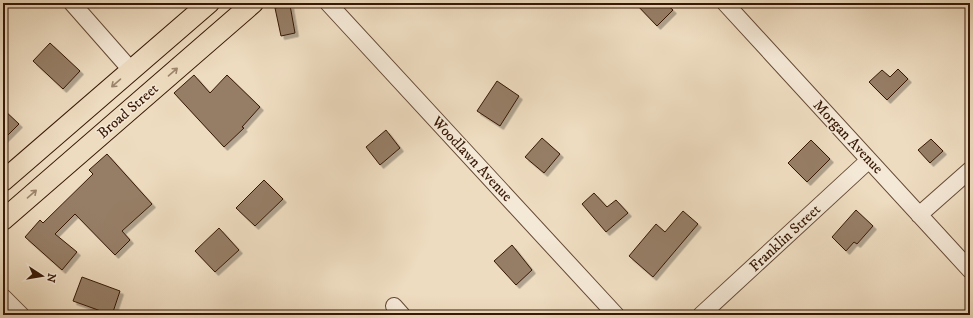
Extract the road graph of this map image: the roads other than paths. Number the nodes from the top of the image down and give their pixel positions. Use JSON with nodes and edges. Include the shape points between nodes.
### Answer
{"nodes":[{"id":1,"x":72,"y":3,"type":"edge"},
{"id":2,"x":209,"y":3,"type":"edge"},
{"id":3,"x":253,"y":3,"type":"edge"},
{"id":4,"x":328,"y":3,"type":"edge"},
{"id":5,"x":725,"y":3,"type":"edge"},
{"id":6,"x":131,"y":70,"type":"junction"},
{"id":7,"x":869,"y":160,"type":"junction"},
{"id":8,"x":970,"y":170,"type":"edge"},
{"id":9,"x":3,"y":181,"type":"edge"},
{"id":10,"x":919,"y":215,"type":"junction"},
{"id":11,"x":3,"y":220,"type":"edge"},
{"id":12,"x":970,"y":270,"type":"edge"},
{"id":13,"x":3,"y":297,"type":"edge"},
{"id":14,"x":21,"y":315,"type":"edge"},
{"id":15,"x":616,"y":315,"type":"edge"},
{"id":16,"x":701,"y":315,"type":"edge"}],
"edges":[{"from":1,"to":6,"type":"street"},
{"from":2,"to":6,"type":"main road","name":"Broad Street"},
{"from":11,"to":3,"type":"main road","name":"Broad Street","one_way":true},
{"from":4,"to":15,"type":"street","name":"Woodlawn Avenue"},
{"from":5,"to":7,"type":"street","name":"Morgan Avenue"},
{"from":6,"to":9,"type":"main road","name":"Broad Street","one_way":true},
{"from":7,"to":10,"type":"street","name":"Morgan Avenue"},
{"from":7,"to":16,"type":"street","name":"Franklin Street"},
{"from":8,"to":10,"type":"street"},
{"from":10,"to":12,"type":"street","name":"Morgan Avenue"},
{"from":13,"to":14,"type":"street"}]}
